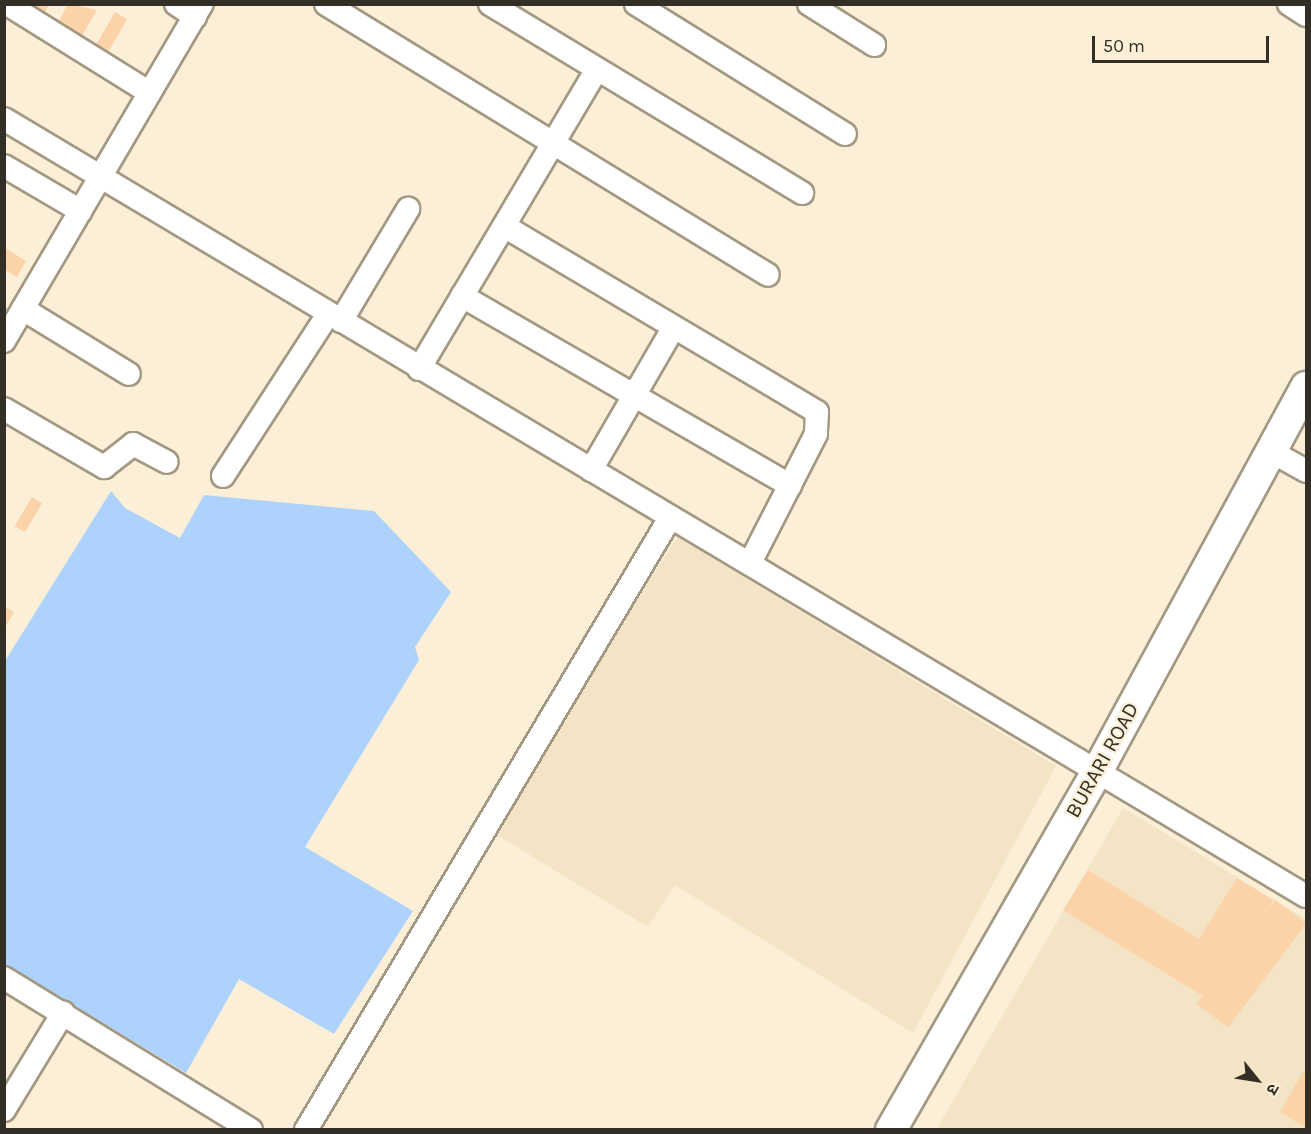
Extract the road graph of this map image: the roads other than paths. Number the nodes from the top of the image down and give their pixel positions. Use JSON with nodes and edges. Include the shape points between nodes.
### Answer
{"nodes":[{"id":1,"x":7,"y":4,"type":"edge"},
{"id":2,"x":327,"y":4,"type":"edge"},
{"id":3,"x":490,"y":4,"type":"edge"},
{"id":4,"x":636,"y":4,"type":"edge"},
{"id":5,"x":808,"y":4,"type":"edge"},
{"id":6,"x":1289,"y":4,"type":"edge"},
{"id":7,"x":191,"y":9,"type":"edge"},
{"id":8,"x":1306,"y":15,"type":"edge"},
{"id":9,"x":874,"y":45,"type":"dead end"},
{"id":10,"x":596,"y":71,"type":"junction"},
{"id":11,"x":150,"y":93,"type":"junction"},
{"id":12,"x":4,"y":119,"type":"edge"},
{"id":13,"x":845,"y":134,"type":"dead end"},
{"id":14,"x":552,"y":144,"type":"junction"},
{"id":15,"x":4,"y":166,"type":"edge"},
{"id":16,"x":101,"y":177,"type":"junction"},
{"id":17,"x":802,"y":193,"type":"dead end"},
{"id":18,"x":408,"y":209,"type":"dead end"},
{"id":19,"x":81,"y":211,"type":"junction"},
{"id":20,"x":504,"y":226,"type":"junction"},
{"id":21,"x":768,"y":275,"type":"dead end"},
{"id":22,"x":462,"y":296,"type":"junction"},
{"id":23,"x":23,"y":309,"type":"junction"},
{"id":24,"x":335,"y":317,"type":"junction"},
{"id":25,"x":674,"y":327,"type":"junction"},
{"id":26,"x":7,"y":331,"type":"edge"},
{"id":27,"x":419,"y":369,"type":"junction"},
{"id":28,"x":129,"y":374,"type":"dead end"},
{"id":29,"x":1306,"y":387,"type":"edge"},
{"id":30,"x":633,"y":395,"type":"junction"},
{"id":31,"x":4,"y":409,"type":"edge"},
{"id":32,"x":1272,"y":452,"type":"junction"},
{"id":33,"x":167,"y":462,"type":"dead end"},
{"id":34,"x":591,"y":470,"type":"junction"},
{"id":35,"x":1306,"y":471,"type":"edge"},
{"id":36,"x":223,"y":476,"type":"dead end"},
{"id":37,"x":790,"y":484,"type":"junction"},
{"id":38,"x":670,"y":518,"type":"junction"},
{"id":39,"x":750,"y":563,"type":"junction"},
{"id":40,"x":1098,"y":770,"type":"junction"},
{"id":41,"x":1306,"y":896,"type":"edge"},
{"id":42,"x":4,"y":978,"type":"edge"},
{"id":43,"x":63,"y":1013,"type":"junction"},
{"id":44,"x":4,"y":1110,"type":"edge"},
{"id":45,"x":251,"y":1130,"type":"edge"},
{"id":46,"x":306,"y":1130,"type":"edge"},
{"id":47,"x":891,"y":1130,"type":"edge"}],
"edges":[{"from":1,"to":11,"type":"street"},
{"from":2,"to":14,"type":"street"},
{"from":3,"to":10,"type":"street"},
{"from":4,"to":13,"type":"street"},
{"from":5,"to":9,"type":"street"},
{"from":6,"to":8,"type":"street"},
{"from":7,"to":11,"type":"street"},
{"from":10,"to":14,"type":"street"},
{"from":10,"to":17,"type":"street"},
{"from":11,"to":16,"type":"street"},
{"from":12,"to":16,"type":"street"},
{"from":14,"to":20,"type":"street"},
{"from":14,"to":21,"type":"street"},
{"from":15,"to":19,"type":"street"},
{"from":16,"to":19,"type":"street"},
{"from":16,"to":24,"type":"street"},
{"from":18,"to":24,"type":"street"},
{"from":19,"to":23,"type":"street"},
{"from":20,"to":22,"type":"street"},
{"from":20,"to":25,"type":"street"},
{"from":22,"to":27,"type":"street"},
{"from":22,"to":30,"type":"street"},
{"from":23,"to":26,"type":"street"},
{"from":23,"to":28,"type":"street"},
{"from":24,"to":27,"type":"street"},
{"from":24,"to":36,"type":"street"},
{"from":25,"to":30,"type":"street"},
{"from":25,"to":37,"type":"street","via":[[817,412],[816,434]]},
{"from":27,"to":34,"type":"street"},
{"from":29,"to":32,"type":"main road","name":"BURARI ROAD"},
{"from":30,"to":34,"type":"street"},
{"from":30,"to":37,"type":"street"},
{"from":31,"to":33,"type":"street","via":[[104,467],[133,444]]},
{"from":32,"to":35,"type":"street"},
{"from":32,"to":40,"type":"main road","name":"BURARI ROAD"},
{"from":34,"to":38,"type":"street"},
{"from":37,"to":39,"type":"street"},
{"from":38,"to":39,"type":"street"},
{"from":38,"to":46,"type":"street"},
{"from":39,"to":40,"type":"street"},
{"from":40,"to":41,"type":"street"},
{"from":40,"to":47,"type":"main road","name":"BURARI ROAD"},
{"from":42,"to":43,"type":"street"},
{"from":43,"to":44,"type":"street"},
{"from":43,"to":45,"type":"street"}]}
